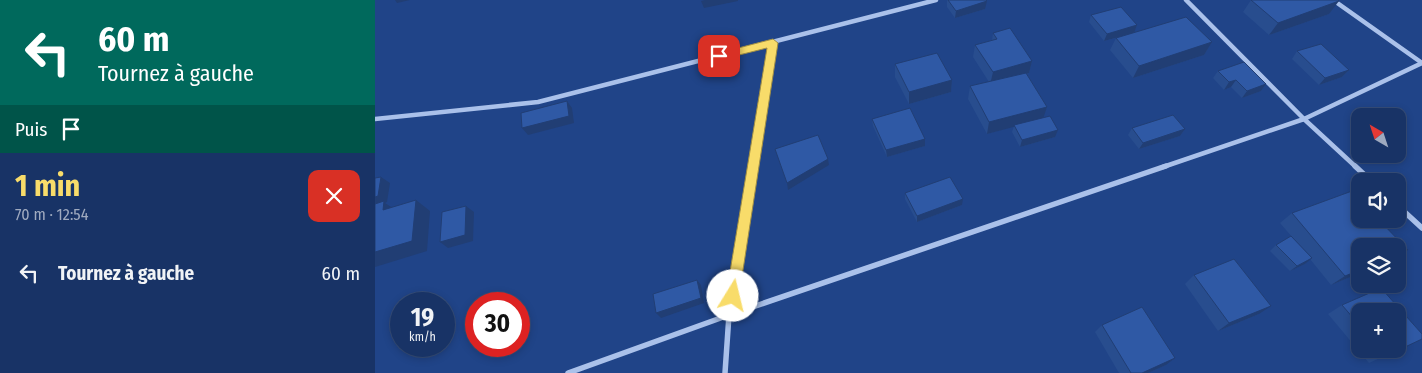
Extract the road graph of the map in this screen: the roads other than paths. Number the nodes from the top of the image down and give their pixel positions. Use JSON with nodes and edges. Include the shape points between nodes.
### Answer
{"nodes":[{"id":1,"x":936,"y":0,"type":"edge"},
{"id":2,"x":1186,"y":0,"type":"edge"},
{"id":3,"x":1333,"y":0,"type":"edge"},
{"id":4,"x":773,"y":43,"type":"junction"},
{"id":5,"x":1422,"y":63,"type":"edge"},
{"id":6,"x":375,"y":119,"type":"edge"},
{"id":7,"x":1304,"y":119,"type":"junction"},
{"id":8,"x":1362,"y":173,"type":"edge"},
{"id":9,"x":1406,"y":213,"type":"edge"},
{"id":10,"x":1422,"y":228,"type":"edge"},
{"id":11,"x":729,"y":315,"type":"junction"},
{"id":12,"x":568,"y":373,"type":"edge"},
{"id":13,"x":725,"y":373,"type":"edge"}],
"edges":[{"from":1,"to":4,"type":"street"},
{"from":2,"to":7,"type":"street"},
{"from":3,"to":5,"type":"street"},
{"from":4,"to":6,"type":"street","via":[[538,102]]},
{"from":4,"to":11,"type":"street"},
{"from":5,"to":7,"type":"street"},
{"from":7,"to":8,"type":"street"},
{"from":7,"to":11,"type":"street"},
{"from":9,"to":10,"type":"street"},
{"from":11,"to":12,"type":"street"},
{"from":11,"to":13,"type":"street"}]}
